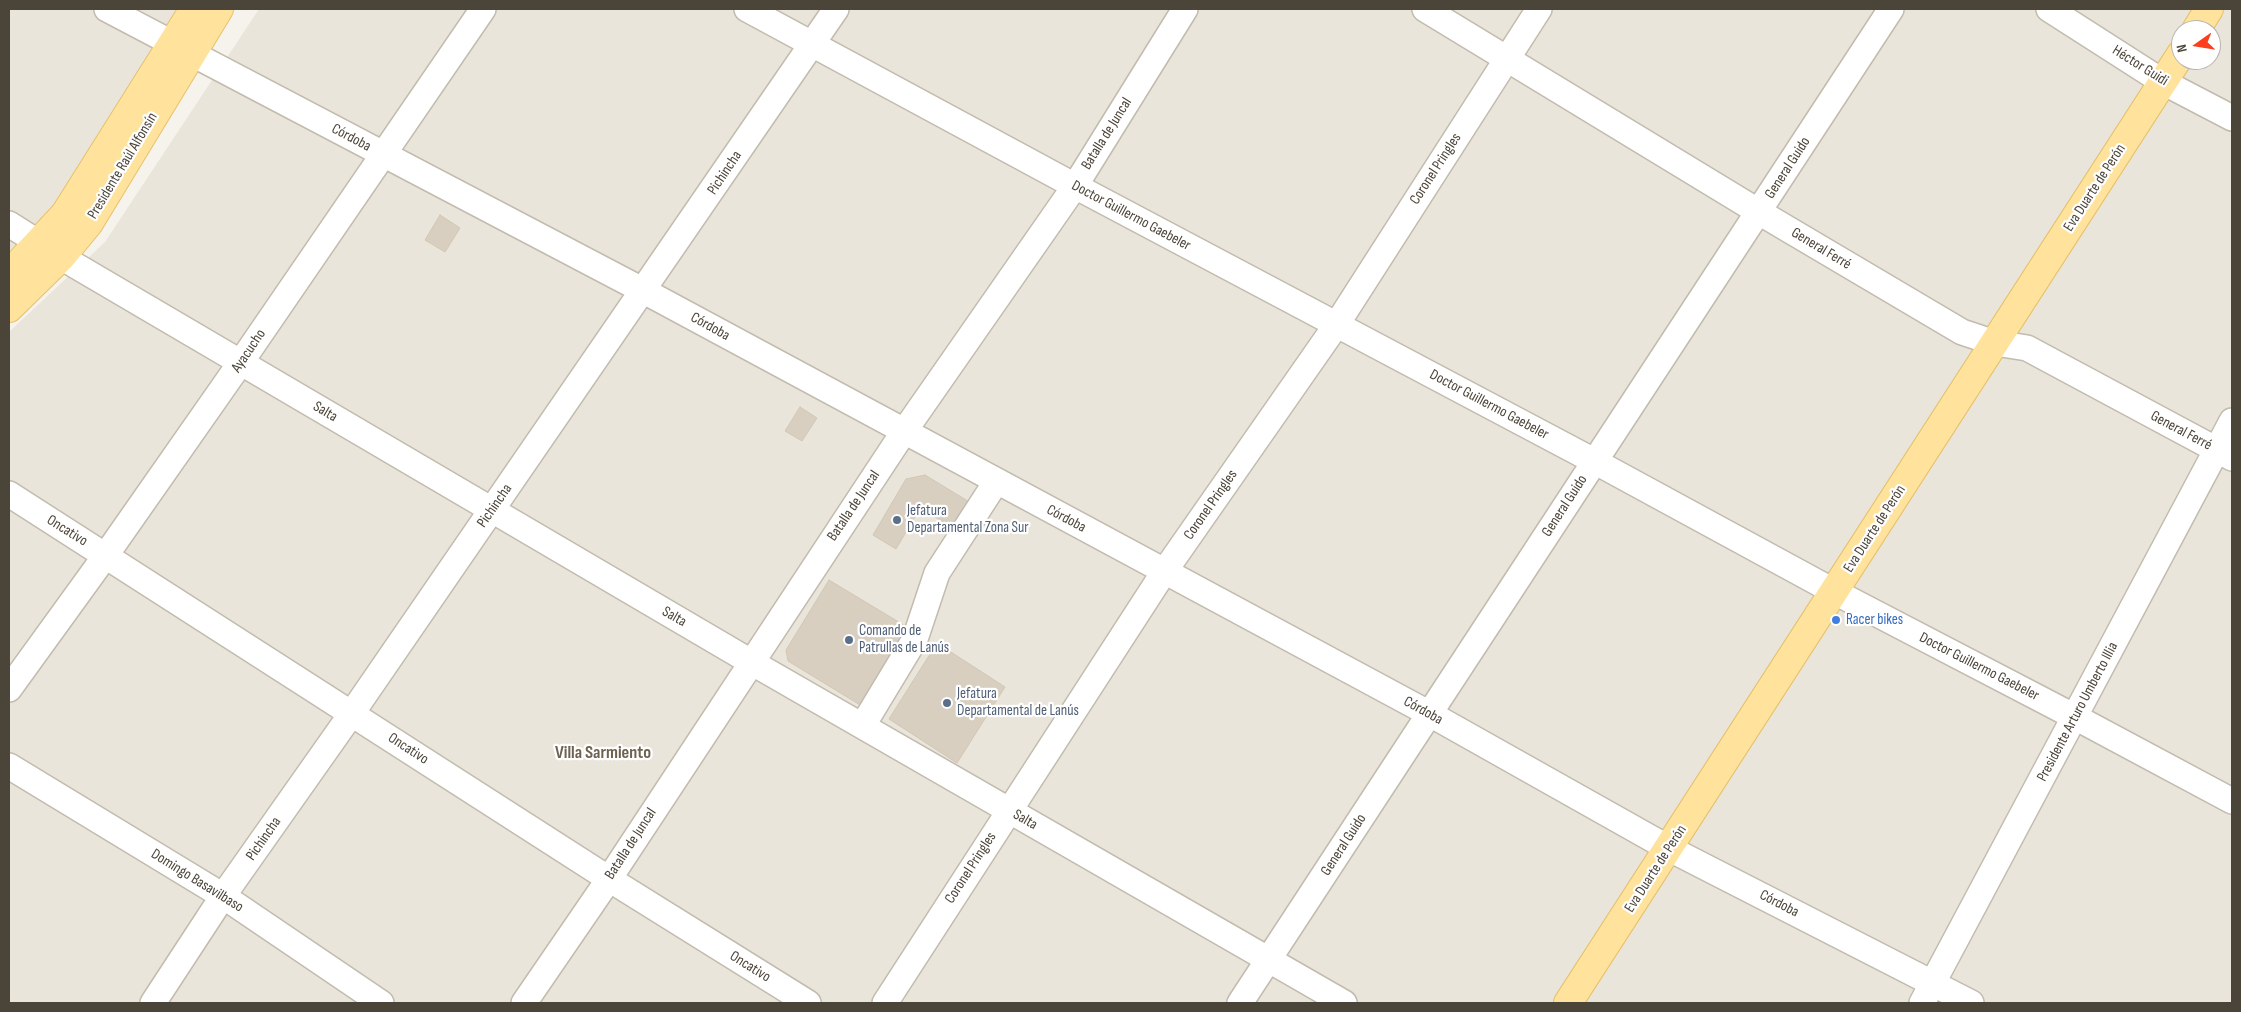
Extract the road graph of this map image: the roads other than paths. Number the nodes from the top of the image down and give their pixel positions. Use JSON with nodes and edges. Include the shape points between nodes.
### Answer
{"nodes":[{"id":1,"x":107,"y":9,"type":"edge"},
{"id":2,"x":194,"y":9,"type":"edge"},
{"id":3,"x":219,"y":9,"type":"edge"},
{"id":4,"x":483,"y":9,"type":"edge"},
{"id":5,"x":747,"y":9,"type":"edge"},
{"id":6,"x":836,"y":9,"type":"edge"},
{"id":7,"x":1185,"y":9,"type":"edge"},
{"id":8,"x":1425,"y":9,"type":"edge"},
{"id":9,"x":1539,"y":9,"type":"edge"},
{"id":10,"x":1890,"y":9,"type":"edge"},
{"id":11,"x":2049,"y":9,"type":"edge"},
{"id":12,"x":2209,"y":9,"type":"edge"},
{"id":13,"x":2202,"y":20,"type":"edge"},
{"id":14,"x":813,"y":44,"type":"junction"},
{"id":15,"x":182,"y":48,"type":"junction"},
{"id":16,"x":1507,"y":58,"type":"junction"},
{"id":17,"x":2171,"y":70,"type":"edge"},
{"id":18,"x":2163,"y":82,"type":"junction"},
{"id":19,"x":2232,"y":118,"type":"edge"},
{"id":20,"x":382,"y":155,"type":"junction"},
{"id":21,"x":1075,"y":186,"type":"junction"},
{"id":22,"x":1759,"y":212,"type":"junction"},
{"id":23,"x":9,"y":224,"type":"edge"},
{"id":24,"x":50,"y":250,"type":"junction"},
{"id":25,"x":9,"y":274,"type":"edge"},
{"id":26,"x":644,"y":291,"type":"junction"},
{"id":27,"x":9,"y":308,"type":"edge"},
{"id":28,"x":1337,"y":324,"type":"junction"},
{"id":29,"x":1995,"y":343,"type":"junction"},
{"id":30,"x":241,"y":362,"type":"junction"},
{"id":31,"x":2232,"y":420,"type":"edge"},
{"id":32,"x":903,"y":433,"type":"junction"},
{"id":33,"x":2224,"y":454,"type":"edge"},
{"id":34,"x":1594,"y":461,"type":"junction"},
{"id":35,"x":996,"y":482,"type":"junction"},
{"id":36,"x":9,"y":494,"type":"edge"},
{"id":37,"x":492,"y":510,"type":"junction"},
{"id":38,"x":106,"y":555,"type":"junction"},
{"id":39,"x":1164,"y":572,"type":"junction"},
{"id":40,"x":1835,"y":592,"type":"junction"},
{"id":41,"x":751,"y":662,"type":"junction"},
{"id":42,"x":9,"y":689,"type":"edge"},
{"id":43,"x":352,"y":714,"type":"junction"},
{"id":44,"x":1430,"y":714,"type":"junction"},
{"id":45,"x":2076,"y":717,"type":"junction"},
{"id":46,"x":863,"y":725,"type":"junction"},
{"id":47,"x":9,"y":766,"type":"edge"},
{"id":48,"x":2232,"y":801,"type":"edge"},
{"id":49,"x":1008,"y":811,"type":"junction"},
{"id":50,"x":1670,"y":848,"type":"junction"},
{"id":51,"x":609,"y":879,"type":"junction"},
{"id":52,"x":223,"y":896,"type":"junction"},
{"id":53,"x":1269,"y":960,"type":"junction"},
{"id":54,"x":1927,"y":993,"type":"edge"},
{"id":55,"x":153,"y":1003,"type":"edge"},
{"id":56,"x":381,"y":1003,"type":"edge"},
{"id":57,"x":524,"y":1003,"type":"edge"},
{"id":58,"x":808,"y":1003,"type":"edge"},
{"id":59,"x":885,"y":1003,"type":"edge"},
{"id":60,"x":1240,"y":1003,"type":"edge"},
{"id":61,"x":1344,"y":1003,"type":"edge"},
{"id":62,"x":1568,"y":1003,"type":"edge"},
{"id":63,"x":1971,"y":1003,"type":"edge"}],
"edges":[{"from":1,"to":15,"type":"street","name":"Córdoba"},
{"from":2,"to":15,"type":"main road","name":"Presidente Raúl Alfonsín"},
{"from":3,"to":15,"type":"main road","name":"Presidente Raúl Alfonsín"},
{"from":4,"to":20,"type":"street","name":"Ayacucho"},
{"from":5,"to":14,"type":"street","name":"Doctor Guillermo Gaebeler"},
{"from":6,"to":14,"type":"street","name":"Pichincha"},
{"from":7,"to":21,"type":"street","name":"Batalla de Juncal"},
{"from":8,"to":16,"type":"street","name":"General Ferré"},
{"from":9,"to":16,"type":"street","name":"Coronel Pringles"},
{"from":10,"to":22,"type":"street","name":"General Guido"},
{"from":11,"to":18,"type":"street","name":"Héctor Guidi"},
{"from":12,"to":13,"type":"main road"},
{"from":14,"to":21,"type":"street","name":"Doctor Guillermo Gaebeler"},
{"from":14,"to":26,"type":"street","name":"Pichincha"},
{"from":15,"to":20,"type":"street","name":"Córdoba"},
{"from":15,"to":24,"type":"main road","name":"Presidente Raúl Alfonsín","via":[[65,214]]},
{"from":16,"to":22,"type":"street","name":"General Ferré"},
{"from":16,"to":28,"type":"street","name":"Coronel Pringles"},
{"from":17,"to":18,"type":"main road","name":"Eva Duarte de Perón"},
{"from":18,"to":19,"type":"street","name":"Héctor Guidi"},
{"from":18,"to":29,"type":"main road","name":"Eva Duarte de Perón"},
{"from":20,"to":26,"type":"street","name":"Córdoba"},
{"from":20,"to":30,"type":"street","name":"Ayacucho"},
{"from":21,"to":28,"type":"street","name":"Doctor Guillermo Gaebeler"},
{"from":21,"to":32,"type":"street","name":"Batalla de Juncal"},
{"from":22,"to":29,"type":"street","name":"General Ferré","via":[[1962,332]]},
{"from":22,"to":34,"type":"street","name":"General Guido"},
{"from":23,"to":24,"type":"street","name":"Salta"},
{"from":24,"to":25,"type":"main road","name":"Presidente Raúl Alfonsín"},
{"from":24,"to":27,"type":"main road","name":"Presidente Raúl Alfonsín"},
{"from":24,"to":30,"type":"street","name":"Salta"},
{"from":26,"to":32,"type":"street","name":"Córdoba"},
{"from":26,"to":37,"type":"street","name":"Pichincha"},
{"from":28,"to":34,"type":"street","name":"Doctor Guillermo Gaebeler"},
{"from":28,"to":39,"type":"street","name":"Coronel Pringles"},
{"from":29,"to":33,"type":"street","name":"General Ferré","via":[[2027,348]]},
{"from":29,"to":40,"type":"main road","name":"Eva Duarte de Perón"},
{"from":30,"to":37,"type":"street","name":"Salta"},
{"from":30,"to":38,"type":"street","name":"Ayacucho"},
{"from":31,"to":33,"type":"street","name":"Presidente Arturo Umberto Illia"},
{"from":32,"to":35,"type":"street","name":"Córdoba"},
{"from":32,"to":41,"type":"street","name":"Batalla de Juncal"},
{"from":33,"to":45,"type":"street","name":"Presidente Arturo Umberto Illia"},
{"from":34,"to":40,"type":"street","name":"Doctor Guillermo Gaebeler"},
{"from":34,"to":44,"type":"street","name":"General Guido"},
{"from":35,"to":39,"type":"street","name":"Córdoba"},
{"from":35,"to":46,"type":"street","via":[[937,573],[915,639]]},
{"from":36,"to":38,"type":"street","name":"Oncativo"},
{"from":37,"to":41,"type":"street","name":"Salta"},
{"from":37,"to":43,"type":"street","name":"Pichincha"},
{"from":38,"to":42,"type":"street","name":"Ayacucho"},
{"from":38,"to":43,"type":"street","name":"Oncativo"},
{"from":39,"to":44,"type":"street","name":"Córdoba"},
{"from":39,"to":49,"type":"street","name":"Coronel Pringles"},
{"from":40,"to":45,"type":"street","name":"Doctor Guillermo Gaebeler"},
{"from":40,"to":50,"type":"main road","name":"Eva Duarte de Perón"},
{"from":41,"to":46,"type":"street","name":"Salta"},
{"from":41,"to":51,"type":"street","name":"Batalla de Juncal"},
{"from":43,"to":51,"type":"street","name":"Oncativo"},
{"from":43,"to":52,"type":"street","name":"Pichincha"},
{"from":44,"to":50,"type":"street","name":"Córdoba"},
{"from":44,"to":53,"type":"street","name":"General Guido"},
{"from":45,"to":48,"type":"street","name":"Doctor Guillermo Gaebeler"},
{"from":45,"to":54,"type":"street","name":"Presidente Arturo Umberto Illia"},
{"from":46,"to":49,"type":"street","name":"Salta"},
{"from":47,"to":52,"type":"street","name":"Domingo Basavilbaso"},
{"from":49,"to":53,"type":"street","name":"Salta"},
{"from":49,"to":59,"type":"street","name":"Coronel Pringles"},
{"from":50,"to":54,"type":"street","name":"Córdoba"},
{"from":50,"to":62,"type":"main road","name":"Eva Duarte de Perón"},
{"from":51,"to":57,"type":"street","name":"Batalla de Juncal"},
{"from":51,"to":58,"type":"street","name":"Oncativo"},
{"from":52,"to":55,"type":"street","name":"Pichincha"},
{"from":52,"to":56,"type":"street","name":"Domingo Basavilbaso"},
{"from":53,"to":60,"type":"street","name":"General Guido"},
{"from":53,"to":61,"type":"street","name":"Salta"},
{"from":54,"to":63,"type":"street","name":"Córdoba"}]}
